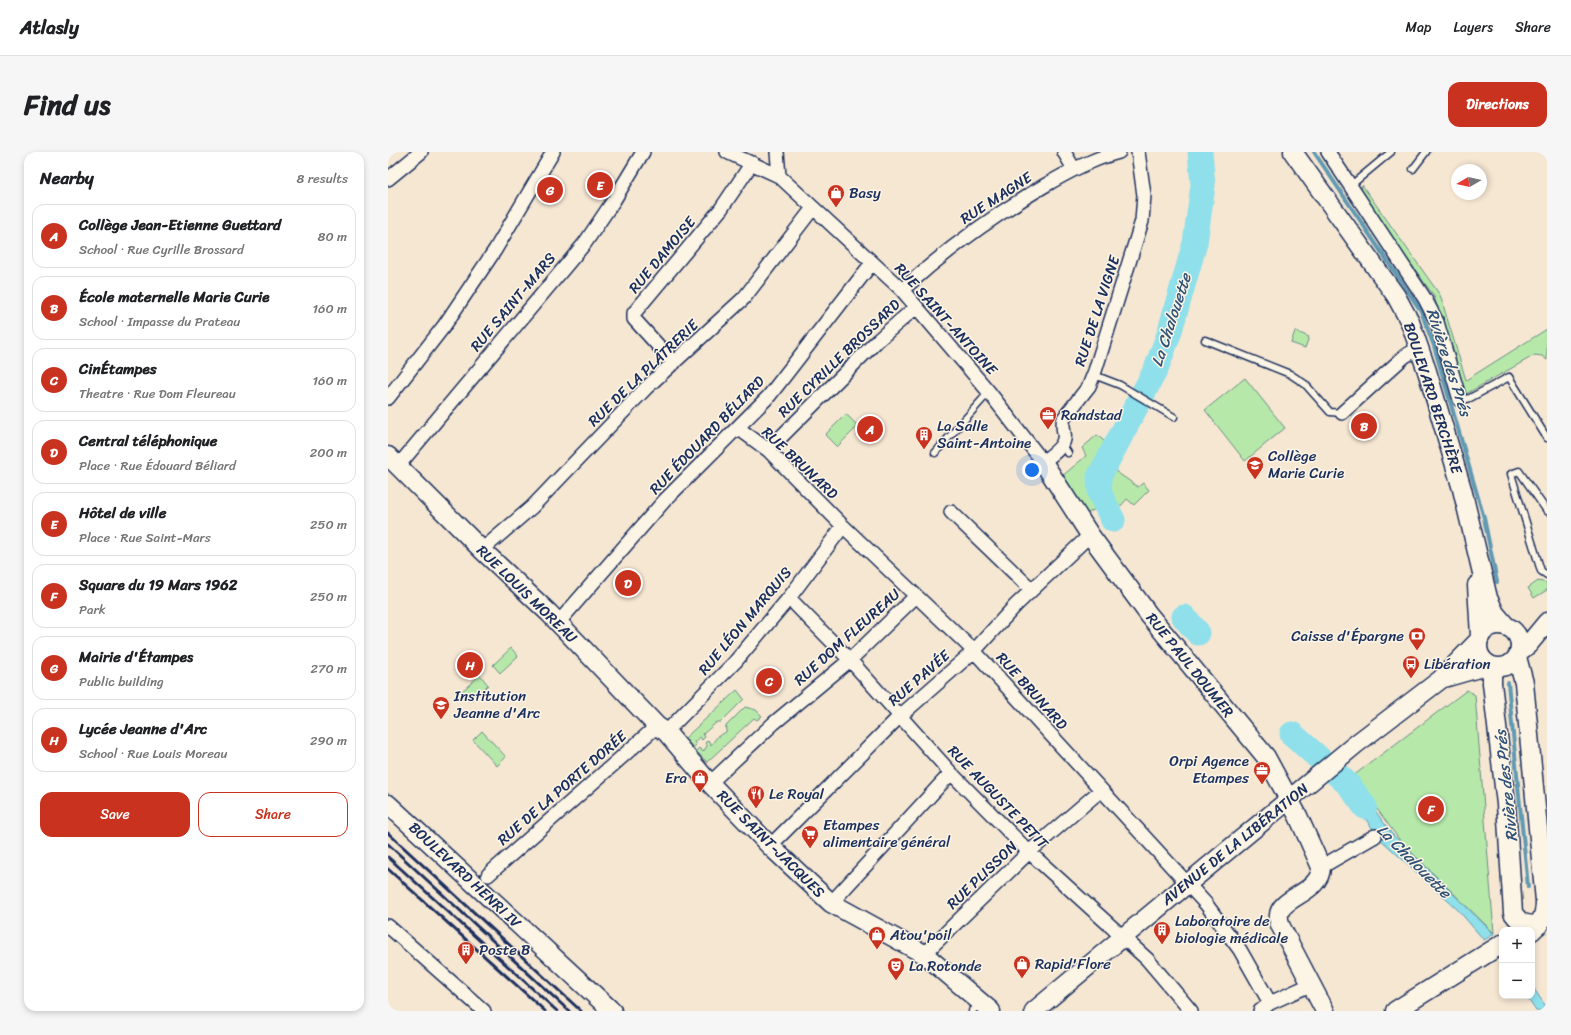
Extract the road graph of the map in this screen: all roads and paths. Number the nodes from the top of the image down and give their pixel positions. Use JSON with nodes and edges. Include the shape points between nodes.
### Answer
{"nodes":[{"id":1,"x":421,"y":152,"type":"edge"},
{"id":2,"x":553,"y":152,"type":"edge"},
{"id":3,"x":643,"y":152,"type":"edge"},
{"id":4,"x":726,"y":152,"type":"edge"},
{"id":5,"x":778,"y":152,"type":"edge"},
{"id":6,"x":1064,"y":152,"type":"edge"},
{"id":7,"x":1119,"y":152,"type":"edge"},
{"id":8,"x":1138,"y":152,"type":"edge"},
{"id":9,"x":1293,"y":152,"type":"edge"},
{"id":10,"x":1328,"y":152,"type":"edge"},
{"id":11,"x":1392,"y":152,"type":"edge"},
{"id":12,"x":1426,"y":152,"type":"edge"},
{"id":13,"x":752,"y":163,"type":"junction"},
{"id":14,"x":1074,"y":169,"type":"junction"},
{"id":15,"x":1413,"y":169,"type":"dead end"},
{"id":16,"x":779,"y":176,"type":"junction"},
{"id":17,"x":388,"y":179,"type":"edge"},
{"id":18,"x":1350,"y":186,"type":"junction"},
{"id":19,"x":813,"y":208,"type":"junction"},
{"id":20,"x":872,"y":263,"type":"junction"},
{"id":21,"x":902,"y":290,"type":"junction"},
{"id":22,"x":916,"y":307,"type":"junction"},
{"id":23,"x":1205,"y":340,"type":"dead end"},
{"id":24,"x":1419,"y":348,"type":"junction"},
{"id":25,"x":674,"y":363,"type":"junction"},
{"id":26,"x":1094,"y":375,"type":"junction"},
{"id":27,"x":989,"y":392,"type":"junction"},
{"id":28,"x":388,"y":398,"type":"edge"},
{"id":29,"x":1460,"y":400,"type":"joint"},
{"id":30,"x":1342,"y":413,"type":"joint"},
{"id":31,"x":1174,"y":417,"type":"dead end"},
{"id":32,"x":738,"y":428,"type":"junction"},
{"id":33,"x":1547,"y":438,"type":"edge"},
{"id":34,"x":768,"y":450,"type":"junction"},
{"id":35,"x":935,"y":453,"type":"dead end"},
{"id":36,"x":393,"y":461,"type":"edge"},
{"id":37,"x":1043,"y":462,"type":"junction"},
{"id":38,"x":1547,"y":511,"type":"edge"},
{"id":39,"x":951,"y":512,"type":"dead end"},
{"id":40,"x":843,"y":526,"type":"junction"},
{"id":41,"x":1472,"y":534,"type":"junction"},
{"id":42,"x":1090,"y":535,"type":"junction"},
{"id":43,"x":482,"y":550,"type":"junction"},
{"id":44,"x":1547,"y":575,"type":"edge"},
{"id":45,"x":1032,"y":590,"type":"junction"},
{"id":46,"x":916,"y":596,"type":"junction"},
{"id":47,"x":789,"y":598,"type":"junction"},
{"id":48,"x":1546,"y":622,"type":"edge"},
{"id":49,"x":558,"y":623,"type":"junction"},
{"id":50,"x":1509,"y":629,"type":"junction"},
{"id":51,"x":1479,"y":639,"type":"junction"},
{"id":52,"x":974,"y":651,"type":"junction"},
{"id":53,"x":1518,"y":654,"type":"junction"},
{"id":54,"x":850,"y":660,"type":"junction"},
{"id":55,"x":1491,"y":672,"type":"junction"},
{"id":56,"x":1440,"y":680,"type":"junction"},
{"id":57,"x":899,"y":716,"type":"junction"},
{"id":58,"x":661,"y":729,"type":"junction"},
{"id":59,"x":951,"y":773,"type":"junction"},
{"id":60,"x":710,"y":783,"type":"junction"},
{"id":61,"x":1101,"y":790,"type":"junction"},
{"id":62,"x":1289,"y":800,"type":"junction"},
{"id":63,"x":388,"y":804,"type":"edge"},
{"id":64,"x":1376,"y":836,"type":"dead end"},
{"id":65,"x":770,"y":846,"type":"junction"},
{"id":66,"x":1029,"y":852,"type":"junction"},
{"id":67,"x":1321,"y":871,"type":"junction"},
{"id":68,"x":488,"y":875,"type":"dead end"},
{"id":69,"x":1187,"y":883,"type":"junction"},
{"id":70,"x":831,"y":903,"type":"junction"},
{"id":71,"x":1513,"y":913,"type":"junction"},
{"id":72,"x":1541,"y":921,"type":"edge"},
{"id":73,"x":388,"y":926,"type":"edge"},
{"id":74,"x":1509,"y":927,"type":"edge"},
{"id":75,"x":1122,"y":936,"type":"junction"},
{"id":76,"x":1499,"y":945,"type":"edge"},
{"id":77,"x":924,"y":954,"type":"junction"},
{"id":78,"x":1312,"y":984,"type":"junction"},
{"id":79,"x":1265,"y":1007,"type":"edge"},
{"id":80,"x":982,"y":1008,"type":"edge"},
{"id":81,"x":484,"y":1011,"type":"edge"},
{"id":82,"x":612,"y":1011,"type":"edge"},
{"id":83,"x":1034,"y":1011,"type":"edge"},
{"id":84,"x":1191,"y":1011,"type":"edge"},
{"id":85,"x":1325,"y":1011,"type":"edge"},
{"id":86,"x":1395,"y":1011,"type":"edge"}],
"edges":[{"from":1,"to":17,"type":"street"},
{"from":2,"to":28,"type":"street","via":[[496,250],[444,326]]},
{"from":3,"to":36,"type":"street","name":"RUE SAINT-MARS","via":[[585,243]]},
{"from":4,"to":13,"type":"street","name":"RUE SAINT-ANTOINE"},
{"from":5,"to":16,"type":"street"},
{"from":6,"to":14,"type":"street"},
{"from":7,"to":14,"type":"street","name":"RUE MAGNE"},
{"from":8,"to":26,"type":"street","name":"RUE DE LA VIGNE","via":[[1144,195],[1142,221]]},
{"from":9,"to":24,"type":"main road","name":"BOULEVARD BERCHÈRE","via":[[1396,296],[1410,322]]},
{"from":10,"to":18,"type":"street"},
{"from":11,"to":18,"type":"lane"},
{"from":12,"to":15,"type":"lane"},
{"from":13,"to":16,"type":"street","name":"RUE SAINT-ANTOINE"},
{"from":13,"to":25,"type":"street","name":"RUE DAMOISE","via":[[721,209],[634,313],[634,319]]},
{"from":14,"to":21,"type":"street","name":"RUE MAGNE","via":[[971,232]]},
{"from":16,"to":19,"type":"street","name":"RUE SAINT-ANTOINE"},
{"from":18,"to":29,"type":"street","via":[[1425,299],[1437,322]]},
{"from":19,"to":20,"type":"street","name":"RUE SAINT-ANTOINE"},
{"from":19,"to":25,"type":"street","name":"RUE DE LA PLÂTRERIE","via":[[744,298]]},
{"from":20,"to":21,"type":"street","name":"RUE SAINT-ANTOINE"},
{"from":20,"to":32,"type":"street","name":"RUE ÉDOUARD BÉLIARD","via":[[769,396]]},
{"from":21,"to":22,"type":"street","name":"RUE SAINT-ANTOINE"},
{"from":22,"to":27,"type":"street","name":"RUE SAINT-ANTOINE"},
{"from":22,"to":34,"type":"street","name":"RUE CYRILLE BROSSARD","via":[[877,341]]},
{"from":23,"to":30,"type":"lane","via":[[1290,374],[1305,384],[1330,412]]},
{"from":24,"to":30,"type":"street","via":[[1405,356]]},
{"from":24,"to":41,"type":"main road","name":"BOULEVARD BERCHÈRE","via":[[1462,489]]},
{"from":25,"to":43,"type":"street","name":"RUE DE LA PLÂTRERIE","via":[[647,387],[532,507]]},
{"from":26,"to":31,"type":"lane","via":[[1132,391]]},
{"from":26,"to":37,"type":"street","name":"RUE DE LA VIGNE","via":[[1089,386],[1064,418],[1062,424],[1066,449]]},
{"from":27,"to":35,"type":"lane"},
{"from":27,"to":37,"type":"street","name":"RUE SAINT-ANTOINE"},
{"from":29,"to":33,"type":"lane","via":[[1470,398],[1509,377]]},
{"from":32,"to":34,"type":"street","name":"RUE BRUNARD"},
{"from":32,"to":49,"type":"street","name":"RUE ÉDOUARD BÉLIARD","via":[[665,500]]},
{"from":34,"to":40,"type":"street","name":"RUE BRUNARD"},
{"from":36,"to":43,"type":"main road","name":"RUE LOUIS MOREAU"},
{"from":37,"to":42,"type":"main road","name":"RUE PAUL DOUMER"},
{"from":38,"to":44,"type":"lane","via":[[1519,471],[1511,474],[1540,571]]},
{"from":39,"to":45,"type":"street"},
{"from":40,"to":46,"type":"street","name":"RUE BRUNARD"},
{"from":40,"to":47,"type":"street","name":"RUE LÉON MARQUIS"},
{"from":41,"to":50,"type":"main road","name":"BOULEVARD BERCHÈRE","via":[[1488,598],[1495,613]]},
{"from":41,"to":51,"type":"main road","name":"BOULEVARD BERCHÈRE"},
{"from":42,"to":45,"type":"street","name":"RUE PAVÉE"},
{"from":42,"to":62,"type":"main road","name":"RUE PAUL DOUMER","via":[[1168,639],[1266,758]]},
{"from":43,"to":49,"type":"main road","name":"RUE LOUIS MOREAU"},
{"from":45,"to":52,"type":"street","name":"RUE PAVÉE"},
{"from":46,"to":52,"type":"street","name":"RUE BRUNARD"},
{"from":46,"to":54,"type":"street","name":"RUE DOM FLEUREAU"},
{"from":47,"to":54,"type":"street","name":"RUE AUGUSTE PETIT"},
{"from":47,"to":58,"type":"street","name":"RUE LÉON MARQUIS","via":[[735,662]]},
{"from":48,"to":50,"type":"main road"},
{"from":48,"to":53,"type":"main road"},
{"from":49,"to":58,"type":"main road","name":"RUE LOUIS MOREAU"},
{"from":50,"to":51,"type":"main road","via":[[1499,625],[1490,627]]},
{"from":50,"to":53,"type":"main road","via":[[1518,640]]},
{"from":51,"to":55,"type":"main road","via":[[1480,655]]},
{"from":51,"to":56,"type":"main road","name":"AVENUE DE LA LIBÉRATION"},
{"from":52,"to":57,"type":"street","name":"RUE PAVÉE"},
{"from":52,"to":61,"type":"street","name":"RUE BRUNARD"},
{"from":53,"to":55,"type":"main road","via":[[1509,665]]},
{"from":53,"to":72,"type":"main road","via":[[1524,683],[1545,901]]},
{"from":54,"to":57,"type":"street","name":"RUE AUGUSTE PETIT"},
{"from":54,"to":60,"type":"street","name":"RUE DOM FLEUREAU","via":[[774,723]]},
{"from":55,"to":56,"type":"main road","name":"AVENUE DE LA LIBÉRATION","via":[[1466,672]]},
{"from":55,"to":71,"type":"main road","via":[[1506,804]]},
{"from":56,"to":62,"type":"main road","name":"AVENUE DE LA LIBÉRATION"},
{"from":57,"to":59,"type":"street","name":"RUE AUGUSTE PETIT"},
{"from":57,"to":65,"type":"street","name":"RUE PAVÉE"},
{"from":58,"to":60,"type":"main road","name":"RUE LOUIS MOREAU"},
{"from":58,"to":68,"type":"street","name":"RUE DE LA PORTE DORÉE"},
{"from":59,"to":66,"type":"street","name":"RUE AUGUSTE PETIT"},
{"from":59,"to":70,"type":"street"},
{"from":60,"to":65,"type":"main road","name":"RUE SAINT-JACQUES"},
{"from":61,"to":66,"type":"street","name":"RUE PLISSON"},
{"from":61,"to":69,"type":"street","name":"RUE BRUNARD"},
{"from":62,"to":67,"type":"main road","name":"RUE PAUL DOUMER"},
{"from":62,"to":69,"type":"main road","name":"AVENUE DE LA LIBÉRATION"},
{"from":63,"to":82,"type":"main road","name":"BOULEVARD HENRI IV"},
{"from":64,"to":67,"type":"street"},
{"from":65,"to":70,"type":"main road","name":"RUE SAINT-JACQUES"},
{"from":66,"to":75,"type":"street","name":"RUE AUGUSTE PETIT"},
{"from":66,"to":77,"type":"street","name":"RUE PLISSON"},
{"from":67,"to":78,"type":"main road","via":[[1315,883],[1282,908],[1278,915],[1280,925]]},
{"from":69,"to":75,"type":"main road","name":"AVENUE DE LA LIBÉRATION"},
{"from":69,"to":79,"type":"street","name":"RUE BRUNARD","via":[[1227,930],[1240,950]]},
{"from":70,"to":77,"type":"main road","name":"RUE SAINT-JACQUES"},
{"from":71,"to":72,"type":"main road","via":[[1520,922],[1527,925]]},
{"from":71,"to":74,"type":"main road"},
{"from":73,"to":81,"type":"street"},
{"from":75,"to":83,"type":"main road","name":"AVENUE DE LA LIBÉRATION"},
{"from":75,"to":84,"type":"street","name":"RUE AUGUSTE PETIT","via":[[1147,959]]},
{"from":76,"to":86,"type":"main road"},
{"from":77,"to":80,"type":"main road","name":"RUE SAINT-JACQUES"},
{"from":78,"to":79,"type":"street"},
{"from":78,"to":85,"type":"main road"}]}
